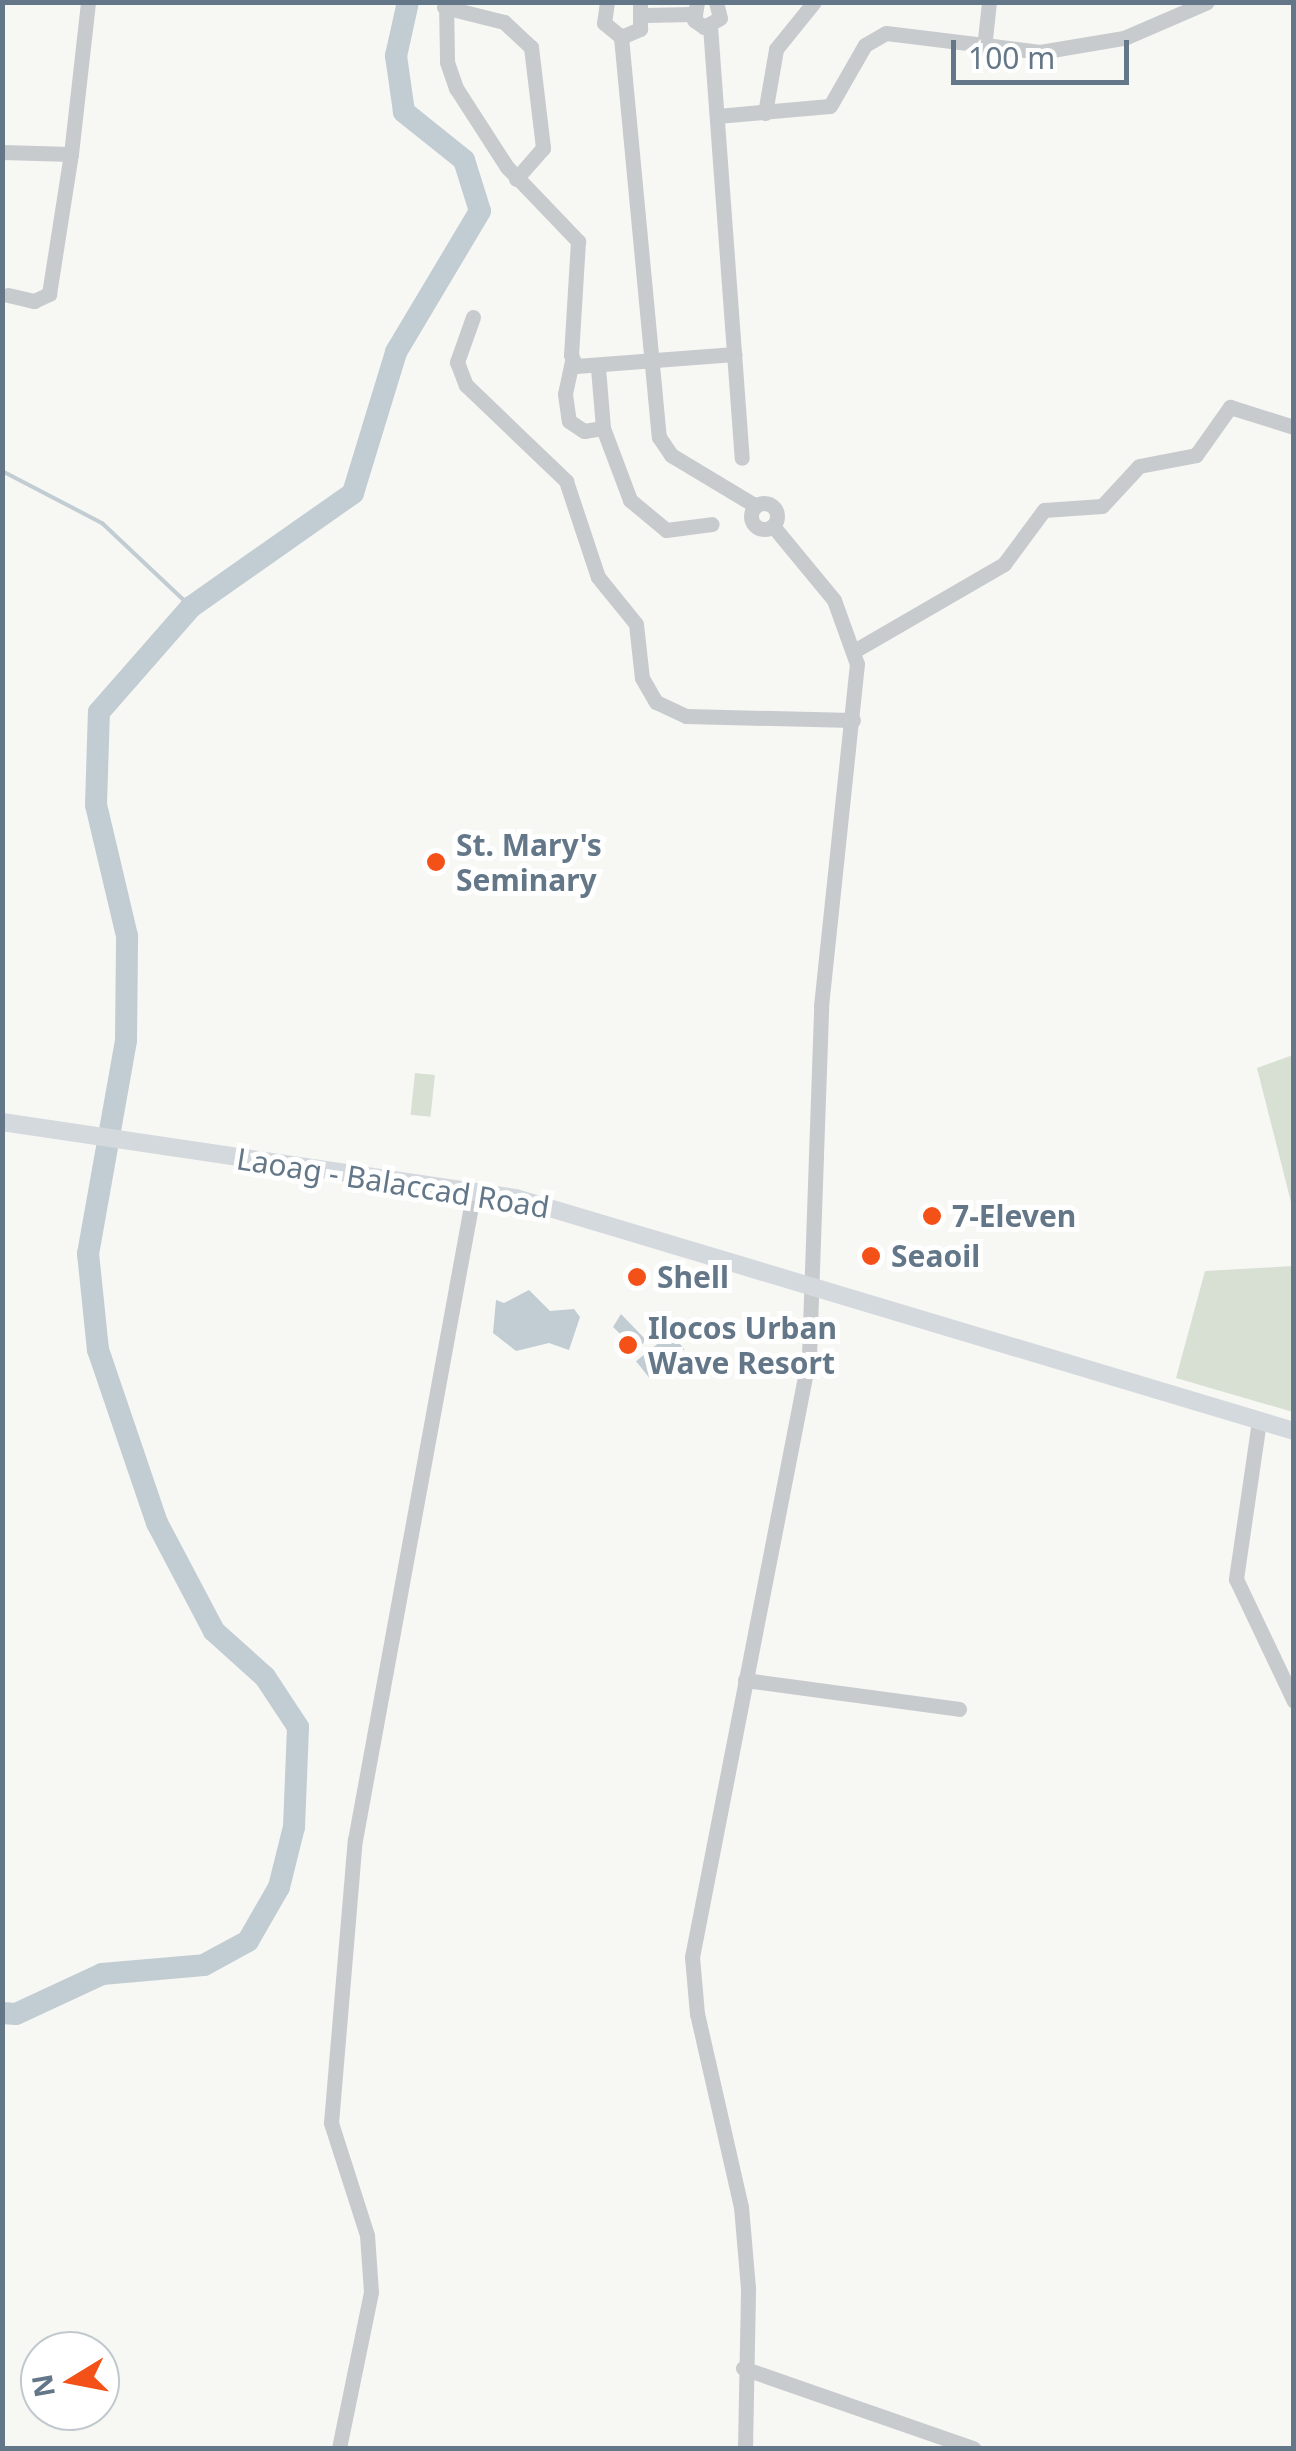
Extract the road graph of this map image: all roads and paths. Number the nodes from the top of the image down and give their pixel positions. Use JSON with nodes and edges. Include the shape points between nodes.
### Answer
{"nodes":[{"id":1,"x":88,"y":2,"type":"edge"},
{"id":2,"x":608,"y":2,"type":"edge"},
{"id":3,"x":716,"y":2,"type":"edge"},
{"id":4,"x":814,"y":2,"type":"edge"},
{"id":5,"x":989,"y":2,"type":"edge"},
{"id":6,"x":1207,"y":2,"type":"edge"},
{"id":7,"x":445,"y":5,"type":"edge"},
{"id":8,"x":694,"y":8,"type":"edge"},
{"id":9,"x":643,"y":9,"type":"edge"},
{"id":10,"x":710,"y":26,"type":"junction"},
{"id":11,"x":621,"y":37,"type":"junction"},
{"id":12,"x":984,"y":48,"type":"junction"},
{"id":13,"x":766,"y":113,"type":"junction"},
{"id":14,"x":716,"y":116,"type":"junction"},
{"id":15,"x":2,"y":152,"type":"edge"},
{"id":16,"x":71,"y":154,"type":"junction"},
{"id":17,"x":516,"y":179,"type":"junction"},
{"id":18,"x":8,"y":295,"type":"dead end"},
{"id":19,"x":473,"y":317,"type":"dead end"},
{"id":20,"x":735,"y":354,"type":"junction"},
{"id":21,"x":572,"y":362,"type":"junction"},
{"id":22,"x":650,"y":362,"type":"junction"},
{"id":23,"x":598,"y":368,"type":"junction"},
{"id":24,"x":1294,"y":427,"type":"edge"},
{"id":25,"x":603,"y":428,"type":"junction"},
{"id":26,"x":742,"y":458,"type":"dead end"},
{"id":27,"x":712,"y":524,"type":"dead end"},
{"id":28,"x":854,"y":652,"type":"junction"},
{"id":29,"x":853,"y":720,"type":"junction"},
{"id":30,"x":2,"y":1122,"type":"edge"},
{"id":31,"x":474,"y":1190,"type":"junction"},
{"id":32,"x":815,"y":1283,"type":"junction"},
{"id":33,"x":1260,"y":1421,"type":"junction"},
{"id":34,"x":1294,"y":1431,"type":"edge"},
{"id":35,"x":745,"y":1680,"type":"junction"},
{"id":36,"x":1294,"y":1701,"type":"edge"},
{"id":37,"x":959,"y":1709,"type":"dead end"},
{"id":38,"x":743,"y":2368,"type":"junction"},
{"id":39,"x":339,"y":2448,"type":"edge"},
{"id":40,"x":744,"y":2448,"type":"edge"},
{"id":41,"x":973,"y":2448,"type":"edge"}],
"edges":[{"from":1,"to":16,"type":"street"},
{"from":2,"to":11,"type":"street","via":[[604,24]]},
{"from":3,"to":10,"type":"street","via":[[720,18]]},
{"from":4,"to":13,"type":"street","via":[[776,50]]},
{"from":5,"to":12,"type":"street"},
{"from":6,"to":12,"type":"street","via":[[1124,38],[1040,52]]},
{"from":7,"to":17,"type":"street","via":[[449,74]]},
{"from":7,"to":17,"type":"street","via":[[504,22],[534,55],[543,148]]},
{"from":8,"to":9,"type":"street"},
{"from":8,"to":10,"type":"street","via":[[698,24]]},
{"from":9,"to":11,"type":"street","via":[[640,29]]},
{"from":10,"to":14,"type":"street"},
{"from":11,"to":22,"type":"street"},
{"from":12,"to":13,"type":"street","via":[[877,36],[830,106]]},
{"from":13,"to":14,"type":"street"},
{"from":14,"to":20,"type":"street"},
{"from":15,"to":16,"type":"street"},
{"from":16,"to":18,"type":"street","via":[[50,294],[34,301]]},
{"from":17,"to":21,"type":"street","via":[[578,241]]},
{"from":19,"to":29,"type":"street","via":[[457,362],[466,385],[566,481],[598,578],[636,624],[642,678],[656,702],[686,716]]},
{"from":20,"to":22,"type":"street"},
{"from":20,"to":26,"type":"street"},
{"from":21,"to":23,"type":"street"},
{"from":21,"to":25,"type":"street","via":[[565,394],[569,421],[584,430]]},
{"from":22,"to":23,"type":"street"},
{"from":22,"to":28,"type":"street","via":[[664,447],[756,506],[754,524],[772,526],[834,600]]},
{"from":23,"to":25,"type":"street"},
{"from":24,"to":28,"type":"street","via":[[1230,407],[1196,456],[1138,466],[1102,506],[1044,510],[1004,564]]},
{"from":25,"to":27,"type":"street","via":[[625,492],[639,510],[674,532]]},
{"from":28,"to":29,"type":"street"},
{"from":29,"to":32,"type":"street","via":[[821,1006]]},
{"from":30,"to":31,"type":"main road","name":"Laoag - Balaccad Road"},
{"from":31,"to":32,"type":"main road","name":"Laoag - Balaccad Road"},
{"from":31,"to":39,"type":"street","via":[[355,1840],[332,2124],[367,2235],[372,2292]]},
{"from":32,"to":33,"type":"main road","name":"Laoag - Balaccad Road"},
{"from":32,"to":35,"type":"street","via":[[800,1428]]},
{"from":33,"to":34,"type":"main road","name":"Laoag - Balaccad Road"},
{"from":33,"to":36,"type":"street","via":[[1236,1579]]},
{"from":35,"to":37,"type":"street"},
{"from":35,"to":38,"type":"street","via":[[692,1957],[697,2014],[742,2206],[748,2288]]},
{"from":38,"to":40,"type":"street"},
{"from":38,"to":41,"type":"street"}]}
